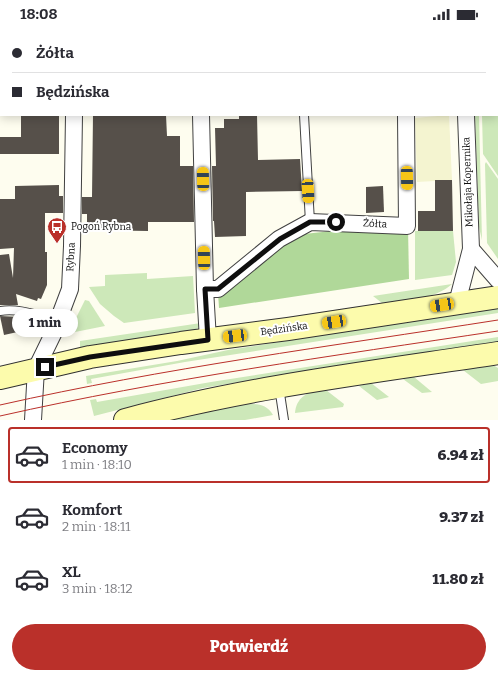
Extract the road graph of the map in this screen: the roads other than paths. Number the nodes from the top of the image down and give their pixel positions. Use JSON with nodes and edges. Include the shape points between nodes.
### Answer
{"nodes":[{"id":1,"x":74,"y":116,"type":"edge"},
{"id":2,"x":201,"y":116,"type":"edge"},
{"id":3,"x":304,"y":116,"type":"edge"},
{"id":4,"x":406,"y":116,"type":"edge"},
{"id":5,"x":466,"y":116,"type":"edge"},
{"id":6,"x":310,"y":222,"type":"junction"},
{"id":7,"x":471,"y":249,"type":"junction"},
{"id":8,"x":498,"y":280,"type":"edge"},
{"id":9,"x":205,"y":289,"type":"junction"},
{"id":10,"x":498,"y":297,"type":"edge"},
{"id":11,"x":457,"y":303,"type":"junction"},
{"id":12,"x":0,"y":311,"type":"edge"},
{"id":13,"x":58,"y":320,"type":"junction"},
{"id":14,"x":208,"y":340,"type":"junction"},
{"id":15,"x":498,"y":353,"type":"edge"},
{"id":16,"x":36,"y":369,"type":"junction"},
{"id":17,"x":0,"y":378,"type":"edge"},
{"id":18,"x":279,"y":386,"type":"junction"},
{"id":19,"x":33,"y":420,"type":"edge"},
{"id":20,"x":125,"y":420,"type":"edge"},
{"id":21,"x":284,"y":420,"type":"edge"}],
"edges":[{"from":1,"to":13,"type":"street","name":"Rybna","via":[[70,289]]},
{"from":2,"to":9,"type":"street"},
{"from":3,"to":6,"type":"lane"},
{"from":4,"to":6,"type":"street","name":"Żółta","via":[[407,226]]},
{"from":5,"to":7,"type":"street","name":"Mikołaja Kopernika"},
{"from":6,"to":9,"type":"street","via":[[280,239],[218,289]]},
{"from":7,"to":8,"type":"street"},
{"from":7,"to":11,"type":"street","name":"Mikołaja Kopernika"},
{"from":9,"to":14,"type":"street"},
{"from":10,"to":11,"type":"street","name":"Będzińska"},
{"from":11,"to":14,"type":"street","name":"Będzińska"},
{"from":12,"to":13,"type":"lane","via":[[23,310]]},
{"from":13,"to":16,"type":"street","name":"Rybna"},
{"from":14,"to":16,"type":"street","name":"Będzińska","via":[[90,357]]},
{"from":15,"to":18,"type":"street"},
{"from":16,"to":17,"type":"street","name":"Będzińska"},
{"from":16,"to":19,"type":"street"},
{"from":18,"to":20,"type":"street","via":[[181,405]]},
{"from":18,"to":21,"type":"lane"}]}
